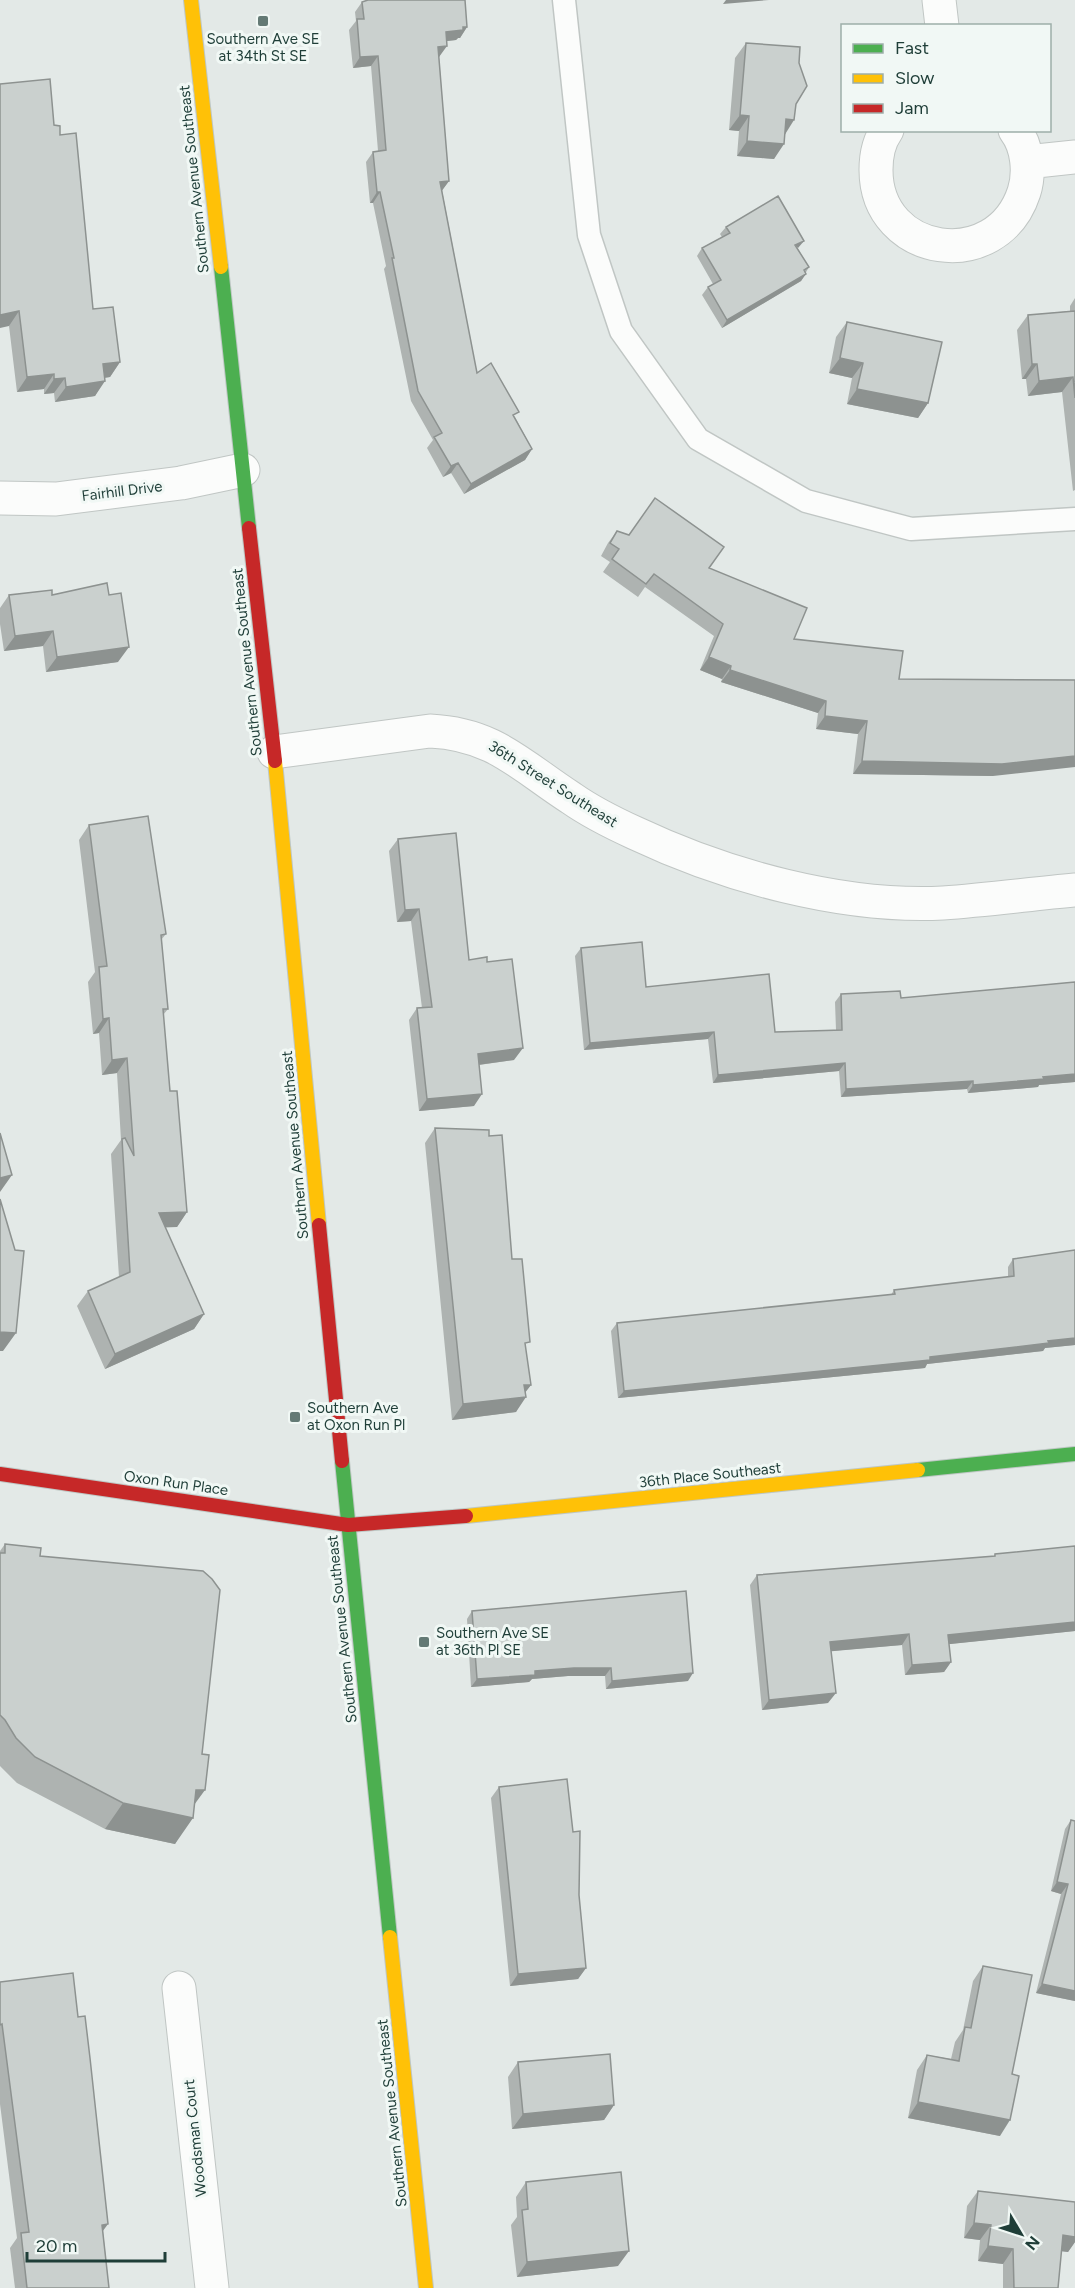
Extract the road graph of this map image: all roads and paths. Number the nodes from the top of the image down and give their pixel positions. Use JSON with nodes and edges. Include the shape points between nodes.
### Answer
{"nodes":[{"id":1,"x":191,"y":0,"type":"edge"},
{"id":2,"x":564,"y":0,"type":"edge"},
{"id":3,"x":939,"y":0,"type":"edge"},
{"id":4,"x":942,"y":24,"type":"edge"},
{"id":5,"x":886,"y":132,"type":"edge"},
{"id":6,"x":1017,"y":132,"type":"edge"},
{"id":7,"x":1075,"y":157,"type":"edge"},
{"id":8,"x":1027,"y":162,"type":"junction"},
{"id":9,"x":243,"y":470,"type":"junction"},
{"id":10,"x":0,"y":498,"type":"edge"},
{"id":11,"x":1075,"y":519,"type":"edge"},
{"id":12,"x":274,"y":752,"type":"junction"},
{"id":13,"x":1075,"y":890,"type":"edge"},
{"id":14,"x":1075,"y":1454,"type":"edge"},
{"id":15,"x":0,"y":1474,"type":"edge"},
{"id":16,"x":348,"y":1525,"type":"junction"},
{"id":17,"x":179,"y":1988,"type":"dead end"},
{"id":18,"x":212,"y":2288,"type":"edge"},
{"id":19,"x":426,"y":2288,"type":"edge"}],
"edges":[{"from":1,"to":9,"type":"main road","name":"Southern Avenue Southeast"},
{"from":2,"to":11,"type":"lane","via":[[589,235],[621,331],[698,439],[806,501],[911,529]]},
{"from":3,"to":4,"type":"street"},
{"from":5,"to":8,"type":"street","via":[[876,158],[876,185],[886,210],[903,230],[927,243],[953,247],[993,234],[1009,221],[1020,203],[1027,183]]},
{"from":6,"to":8,"type":"street"},
{"from":7,"to":8,"type":"street"},
{"from":9,"to":10,"type":"street","name":"Fairhill Drive","via":[[181,483],[56,499]]},
{"from":9,"to":12,"type":"main road","name":"Southern Avenue Southeast"},
{"from":12,"to":13,"type":"street","name":"36th Street Southeast","via":[[430,731],[449,732],[485,741],[573,800],[635,833],[688,855],[779,883],[913,903]]},
{"from":12,"to":16,"type":"main road","name":"Southern Avenue Southeast"},
{"from":14,"to":16,"type":"main road","name":"36th Place Southeast"},
{"from":15,"to":16,"type":"main road","name":"Oxon Run Place"},
{"from":16,"to":19,"type":"main road","name":"Southern Avenue Southeast"},
{"from":17,"to":18,"type":"street","name":"Woodsman Court"}]}
